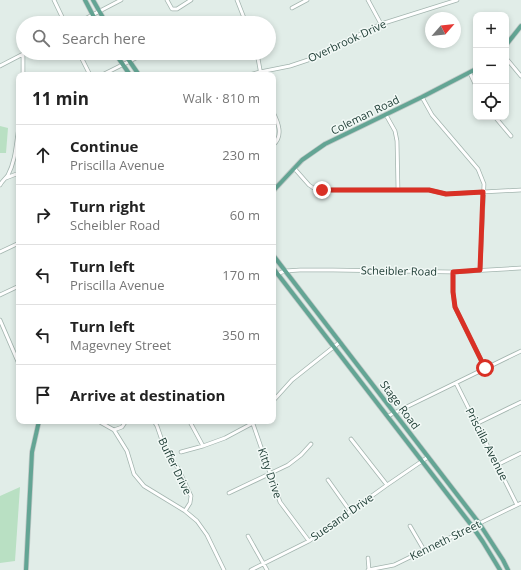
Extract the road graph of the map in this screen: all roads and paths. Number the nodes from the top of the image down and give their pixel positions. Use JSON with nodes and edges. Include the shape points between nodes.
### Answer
{"nodes":[{"id":1,"x":54,"y":0,"type":"edge"},
{"id":2,"x":85,"y":0,"type":"edge"},
{"id":3,"x":93,"y":0,"type":"edge"},
{"id":4,"x":121,"y":0,"type":"edge"},
{"id":5,"x":167,"y":0,"type":"edge"},
{"id":6,"x":190,"y":0,"type":"edge"},
{"id":7,"x":238,"y":0,"type":"edge"},
{"id":8,"x":307,"y":0,"type":"edge"},
{"id":9,"x":368,"y":0,"type":"edge"},
{"id":10,"x":457,"y":0,"type":"edge"},
{"id":11,"x":292,"y":8,"type":"dead end"},
{"id":12,"x":99,"y":12,"type":"junction"},
{"id":13,"x":93,"y":15,"type":"joint"},
{"id":14,"x":62,"y":16,"type":"edge"},
{"id":15,"x":102,"y":16,"type":"edge"},
{"id":16,"x":244,"y":16,"type":"edge"},
{"id":17,"x":380,"y":24,"type":"junction"},
{"id":18,"x":521,"y":26,"type":"edge"},
{"id":19,"x":509,"y":41,"type":"edge"},
{"id":20,"x":16,"y":57,"type":"edge"},
{"id":21,"x":24,"y":60,"type":"edge"},
{"id":22,"x":82,"y":60,"type":"edge"},
{"id":23,"x":120,"y":60,"type":"edge"},
{"id":24,"x":134,"y":60,"type":"edge"},
{"id":25,"x":257,"y":60,"type":"edge"},
{"id":26,"x":130,"y":62,"type":"junction"},
{"id":27,"x":509,"y":62,"type":"edge"},
{"id":28,"x":123,"y":65,"type":"junction"},
{"id":29,"x":0,"y":66,"type":"edge"},
{"id":30,"x":23,"y":72,"type":"edge"},
{"id":31,"x":88,"y":72,"type":"edge"},
{"id":32,"x":108,"y":72,"type":"edge"},
{"id":33,"x":128,"y":72,"type":"edge"},
{"id":34,"x":137,"y":72,"type":"edge"},
{"id":35,"x":260,"y":72,"type":"edge"},
{"id":36,"x":264,"y":72,"type":"edge"},
{"id":37,"x":473,"y":72,"type":"edge"},
{"id":38,"x":470,"y":73,"type":"junction"},
{"id":39,"x":521,"y":76,"type":"edge"},
{"id":40,"x":475,"y":84,"type":"edge"},
{"id":41,"x":422,"y":97,"type":"junction"},
{"id":42,"x":386,"y":115,"type":"junction"},
{"id":43,"x":276,"y":118,"type":"edge"},
{"id":44,"x":498,"y":120,"type":"edge"},
{"id":45,"x":511,"y":136,"type":"dead end"},
{"id":46,"x":276,"y":143,"type":"edge"},
{"id":47,"x":16,"y":145,"type":"edge"},
{"id":48,"x":294,"y":168,"type":"junction"},
{"id":49,"x":16,"y":174,"type":"edge"},
{"id":50,"x":4,"y":179,"type":"junction"},
{"id":51,"x":0,"y":185,"type":"edge"},
{"id":52,"x":276,"y":187,"type":"edge"},
{"id":53,"x":398,"y":190,"type":"junction"},
{"id":54,"x":521,"y":190,"type":"edge"},
{"id":55,"x":483,"y":192,"type":"junction"},
{"id":56,"x":16,"y":244,"type":"edge"},
{"id":57,"x":0,"y":252,"type":"edge"},
{"id":58,"x":276,"y":259,"type":"edge"},
{"id":59,"x":521,"y":268,"type":"edge"},
{"id":60,"x":480,"y":270,"type":"junction"},
{"id":61,"x":285,"y":271,"type":"junction"},
{"id":62,"x":453,"y":272,"type":"junction"},
{"id":63,"x":277,"y":274,"type":"joint"},
{"id":64,"x":16,"y":287,"type":"edge"},
{"id":65,"x":0,"y":295,"type":"edge"},
{"id":66,"x":0,"y":320,"type":"edge"},
{"id":67,"x":340,"y":342,"type":"junction"},
{"id":68,"x":334,"y":347,"type":"junction"},
{"id":69,"x":521,"y":351,"type":"edge"},
{"id":70,"x":16,"y":357,"type":"edge"},
{"id":71,"x":485,"y":368,"type":"junction"},
{"id":72,"x":456,"y":383,"type":"junction"},
{"id":73,"x":276,"y":398,"type":"edge"},
{"id":74,"x":521,"y":402,"type":"edge"},
{"id":75,"x":395,"y":412,"type":"junction"},
{"id":76,"x":388,"y":416,"type":"junction"},
{"id":77,"x":36,"y":424,"type":"edge"},
{"id":78,"x":39,"y":424,"type":"edge"},
{"id":79,"x":103,"y":424,"type":"edge"},
{"id":80,"x":124,"y":424,"type":"edge"},
{"id":81,"x":156,"y":424,"type":"edge"},
{"id":82,"x":191,"y":424,"type":"edge"},
{"id":83,"x":249,"y":424,"type":"edge"},
{"id":84,"x":254,"y":424,"type":"edge"},
{"id":85,"x":476,"y":424,"type":"junction"},
{"id":86,"x":114,"y":430,"type":"junction"},
{"id":87,"x":37,"y":432,"type":"junction"},
{"id":88,"x":351,"y":439,"type":"dead end"},
{"id":89,"x":310,"y":444,"type":"dead end"},
{"id":90,"x":204,"y":446,"type":"junction"},
{"id":91,"x":181,"y":452,"type":"dead end"},
{"id":92,"x":521,"y":453,"type":"edge"},
{"id":93,"x":428,"y":457,"type":"junction"},
{"id":94,"x":422,"y":462,"type":"junction"},
{"id":95,"x":497,"y":465,"type":"junction"},
{"id":96,"x":271,"y":474,"type":"junction"},
{"id":97,"x":328,"y":480,"type":"dead end"},
{"id":98,"x":387,"y":485,"type":"junction"},
{"id":99,"x":229,"y":493,"type":"dead end"},
{"id":100,"x":521,"y":504,"type":"edge"},
{"id":101,"x":517,"y":505,"type":"junction"},
{"id":102,"x":185,"y":511,"type":"junction"},
{"id":103,"x":350,"y":511,"type":"junction"},
{"id":104,"x":479,"y":523,"type":"junction"},
{"id":105,"x":410,"y":526,"type":"dead end"},
{"id":106,"x":472,"y":526,"type":"junction"},
{"id":107,"x":248,"y":536,"type":"dead end"},
{"id":108,"x":309,"y":541,"type":"junction"},
{"id":109,"x":424,"y":550,"type":"junction"},
{"id":110,"x":368,"y":558,"type":"dead end"},
{"id":111,"x":264,"y":564,"type":"junction"},
{"id":112,"x":26,"y":570,"type":"edge"},
{"id":113,"x":224,"y":570,"type":"edge"},
{"id":114,"x":251,"y":570,"type":"edge"},
{"id":115,"x":267,"y":570,"type":"edge"},
{"id":116,"x":368,"y":570,"type":"edge"},
{"id":117,"x":500,"y":570,"type":"edge"},
{"id":118,"x":508,"y":570,"type":"edge"}],
"edges":[{"from":1,"to":14,"type":"street"},
{"from":2,"to":13,"type":"main road"},
{"from":3,"to":12,"type":"main road"},
{"from":4,"to":12,"type":"street"},
{"from":5,"to":6,"type":"street","via":[[172,9],[177,9]]},
{"from":7,"to":16,"type":"street"},
{"from":8,"to":11,"type":"street"},
{"from":9,"to":17,"type":"street"},
{"from":10,"to":17,"type":"street","name":"Overbrook Drive"},
{"from":12,"to":13,"type":"street"},
{"from":12,"to":15,"type":"main road"},
{"from":17,"to":36,"type":"street","name":"Overbrook Drive","via":[[308,60]]},
{"from":18,"to":19,"type":"main road"},
{"from":20,"to":29,"type":"street"},
{"from":21,"to":30,"type":"street"},
{"from":22,"to":31,"type":"street"},
{"from":23,"to":28,"type":"main road"},
{"from":24,"to":26,"type":"street"},
{"from":25,"to":35,"type":"street"},
{"from":26,"to":28,"type":"street"},
{"from":26,"to":34,"type":"main road"},
{"from":27,"to":39,"type":"street"},
{"from":28,"to":32,"type":"street"},
{"from":28,"to":33,"type":"main road"},
{"from":37,"to":38,"type":"main road","name":"Coleman Road"},
{"from":38,"to":40,"type":"street"},
{"from":38,"to":41,"type":"main road","name":"Coleman Road"},
{"from":41,"to":42,"type":"main road","name":"Coleman Road"},
{"from":41,"to":55,"type":"street","via":[[432,115],[478,169],[484,184]]},
{"from":42,"to":48,"type":"main road","name":"Coleman Road","via":[[325,144]]},
{"from":42,"to":53,"type":"street","via":[[395,131],[397,141]]},
{"from":43,"to":46,"type":"street","via":[[280,135]]},
{"from":44,"to":45,"type":"street"},
{"from":47,"to":50,"type":"street","via":[[13,163]]},
{"from":48,"to":52,"type":"main road","name":"Coleman Road"},
{"from":48,"to":53,"type":"street","via":[[314,189]]},
{"from":49,"to":50,"type":"street"},
{"from":50,"to":51,"type":"street"},
{"from":53,"to":55,"type":"street","via":[[429,190],[446,194]]},
{"from":54,"to":55,"type":"street"},
{"from":55,"to":60,"type":"street"},
{"from":56,"to":57,"type":"street"},
{"from":58,"to":61,"type":"main road","name":"Stage Road"},
{"from":59,"to":60,"type":"street","name":"Scheibler Road"},
{"from":60,"to":62,"type":"street","name":"Scheibler Road"},
{"from":61,"to":62,"type":"street","name":"Scheibler Road"},
{"from":61,"to":63,"type":"street","name":"Scheibler Road"},
{"from":61,"to":67,"type":"main road","name":"Stage Road"},
{"from":62,"to":71,"type":"street","via":[[455,307]]},
{"from":63,"to":68,"type":"main road","name":"Stage Road"},
{"from":64,"to":65,"type":"street"},
{"from":66,"to":70,"type":"street"},
{"from":67,"to":68,"type":"street"},
{"from":67,"to":75,"type":"main road","name":"Stage Road"},
{"from":68,"to":73,"type":"street","via":[[292,380]]},
{"from":68,"to":76,"type":"main road","name":"Stage Road"},
{"from":69,"to":71,"type":"street"},
{"from":71,"to":72,"type":"street"},
{"from":72,"to":75,"type":"street"},
{"from":72,"to":85,"type":"street","name":"Priscilla Avenue"},
{"from":74,"to":85,"type":"street"},
{"from":75,"to":76,"type":"street"},
{"from":75,"to":93,"type":"main road","name":"Stage Road"},
{"from":76,"to":94,"type":"main road","name":"Stage Road"},
{"from":77,"to":87,"type":"main road"},
{"from":78,"to":87,"type":"main road"},
{"from":79,"to":86,"type":"street"},
{"from":80,"to":86,"type":"street"},
{"from":81,"to":102,"type":"street","name":"Buffer Drive","via":[[166,452],[178,468],[191,496]]},
{"from":82,"to":90,"type":"street"},
{"from":83,"to":90,"type":"street"},
{"from":84,"to":96,"type":"street","name":"Kitty Drive"},
{"from":85,"to":95,"type":"street","name":"Priscilla Avenue"},
{"from":86,"to":102,"type":"street","via":[[127,451],[134,474],[144,486]]},
{"from":87,"to":112,"type":"main road","via":[[32,452]]},
{"from":88,"to":98,"type":"street"},
{"from":89,"to":96,"type":"street","via":[[301,456]]},
{"from":90,"to":91,"type":"street"},
{"from":92,"to":95,"type":"street"},
{"from":93,"to":94,"type":"street","name":"Suesand Drive"},
{"from":93,"to":104,"type":"main road","name":"Stage Road"},
{"from":94,"to":98,"type":"street","name":"Suesand Drive"},
{"from":94,"to":106,"type":"main road","name":"Stage Road"},
{"from":95,"to":101,"type":"street","name":"Priscilla Avenue"},
{"from":96,"to":99,"type":"street"},
{"from":96,"to":108,"type":"street","name":"Kitty Drive","via":[[280,502]]},
{"from":97,"to":103,"type":"street"},
{"from":98,"to":103,"type":"street","name":"Suesand Drive"},
{"from":100,"to":101,"type":"street","name":"Kenneth Street"},
{"from":101,"to":104,"type":"street","name":"Kenneth Street"},
{"from":102,"to":113,"type":"street","via":[[207,534]]},
{"from":103,"to":108,"type":"street","name":"Suesand Drive"},
{"from":104,"to":106,"type":"street","name":"Kenneth Street"},
{"from":104,"to":118,"type":"main road","name":"Stage Road"},
{"from":105,"to":109,"type":"street"},
{"from":106,"to":109,"type":"street","name":"Kenneth Street"},
{"from":106,"to":117,"type":"main road","name":"Stage Road"},
{"from":107,"to":111,"type":"street"},
{"from":108,"to":111,"type":"street","name":"Suesand Drive"},
{"from":109,"to":116,"type":"street","name":"Kenneth Street","via":[[394,565]]},
{"from":110,"to":116,"type":"street"},
{"from":111,"to":114,"type":"street","name":"Suesand Drive"},
{"from":111,"to":115,"type":"street"}]}
